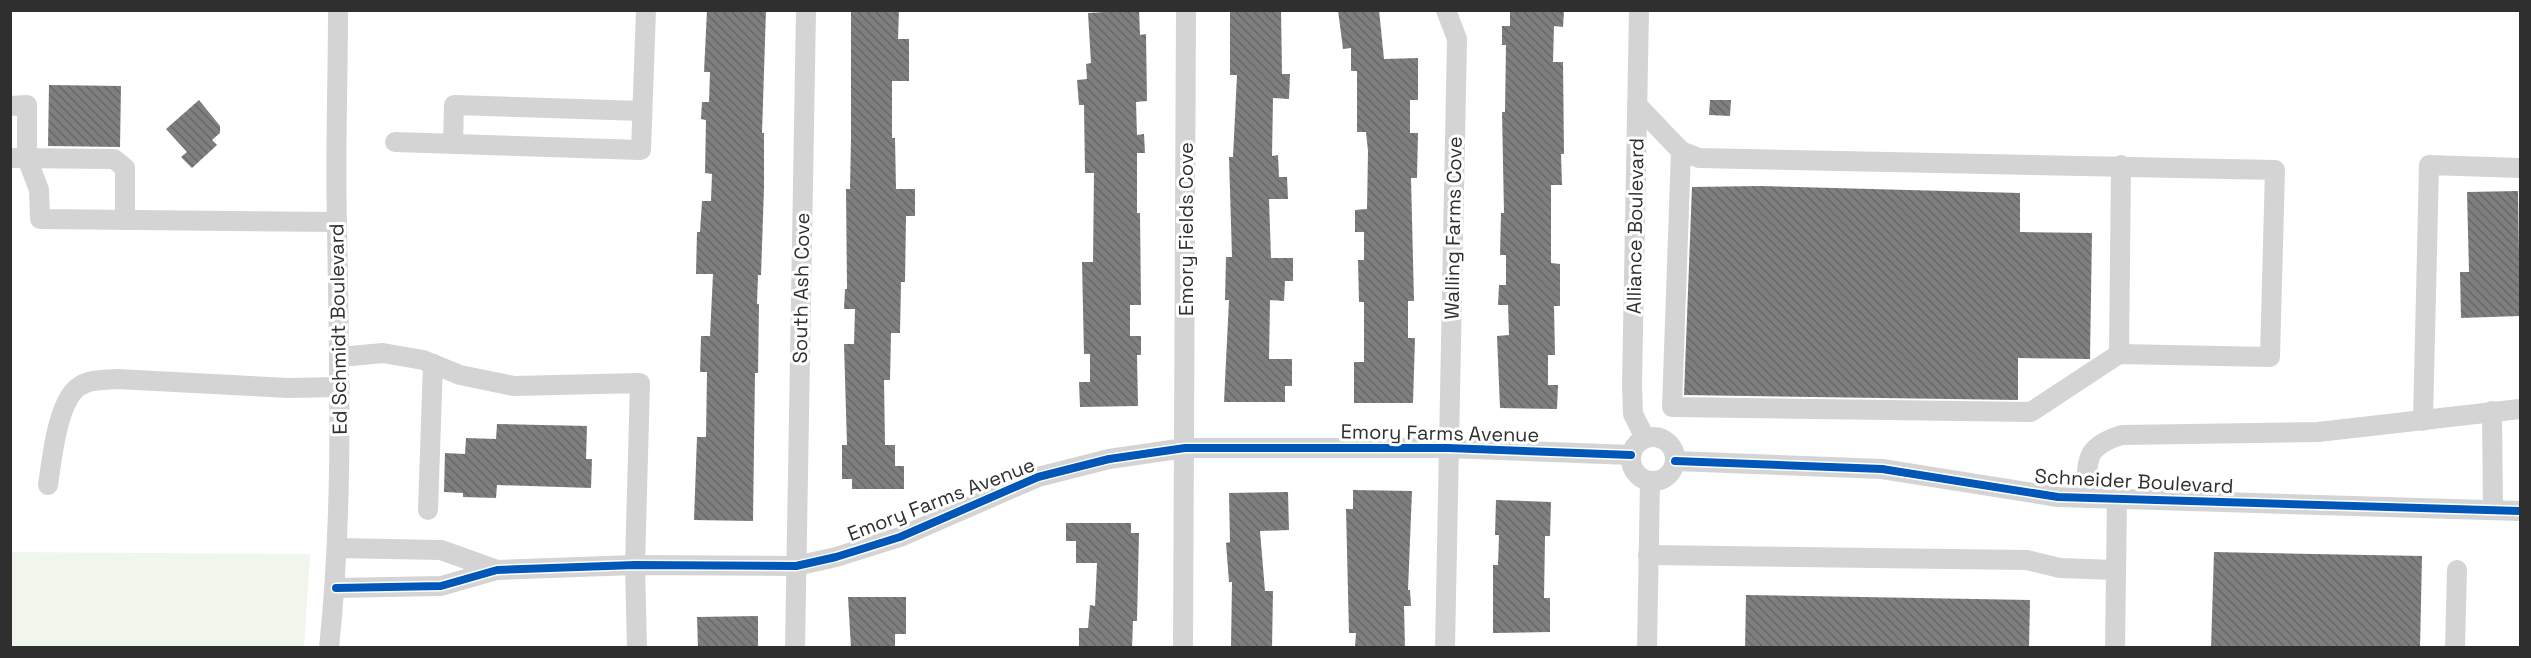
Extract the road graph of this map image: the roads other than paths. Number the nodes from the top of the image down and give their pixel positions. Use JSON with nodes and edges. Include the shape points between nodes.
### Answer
{"nodes":[{"id":1,"x":338,"y":10,"type":"edge"},
{"id":2,"x":646,"y":10,"type":"edge"},
{"id":3,"x":806,"y":10,"type":"edge"},
{"id":4,"x":1186,"y":10,"type":"edge"},
{"id":5,"x":1446,"y":10,"type":"edge"},
{"id":6,"x":1639,"y":10,"type":"edge"},
{"id":7,"x":1637,"y":105,"type":"junction"},
{"id":8,"x":10,"y":106,"type":"edge"},
{"id":9,"x":642,"y":111,"type":"junction"},
{"id":10,"x":395,"y":142,"type":"dead end"},
{"id":11,"x":453,"y":143,"type":"junction"},
{"id":12,"x":1682,"y":151,"type":"junction"},
{"id":13,"x":19,"y":158,"type":"edge"},
{"id":14,"x":2121,"y":165,"type":"junction"},
{"id":15,"x":2520,"y":168,"type":"edge"},
{"id":16,"x":125,"y":220,"type":"junction"},
{"id":17,"x":337,"y":222,"type":"junction"},
{"id":18,"x":2119,"y":354,"type":"junction"},
{"id":19,"x":340,"y":357,"type":"junction"},
{"id":20,"x":433,"y":364,"type":"junction"},
{"id":21,"x":340,"y":387,"type":"junction"},
{"id":22,"x":2520,"y":409,"type":"edge"},
{"id":23,"x":2492,"y":411,"type":"junction"},
{"id":24,"x":2423,"y":421,"type":"junction"},
{"id":25,"x":1645,"y":438,"type":"junction"},
{"id":26,"x":1185,"y":448,"type":"junction"},
{"id":27,"x":1448,"y":448,"type":"junction"},
{"id":28,"x":1630,"y":455,"type":"junction"},
{"id":29,"x":1676,"y":461,"type":"junction"},
{"id":30,"x":1650,"y":482,"type":"junction"},
{"id":31,"x":48,"y":485,"type":"dead end"},
{"id":32,"x":2086,"y":498,"type":"junction"},
{"id":33,"x":2117,"y":499,"type":"junction"},
{"id":34,"x":428,"y":510,"type":"dead end"},
{"id":35,"x":2493,"y":510,"type":"junction"},
{"id":36,"x":2520,"y":511,"type":"edge"},
{"id":37,"x":337,"y":548,"type":"junction"},
{"id":38,"x":1648,"y":555,"type":"junction"},
{"id":39,"x":636,"y":565,"type":"junction"},
{"id":40,"x":796,"y":566,"type":"junction"},
{"id":41,"x":497,"y":570,"type":"junction"},
{"id":42,"x":2116,"y":570,"type":"junction"},
{"id":43,"x":2457,"y":570,"type":"dead end"},
{"id":44,"x":336,"y":588,"type":"junction"},
{"id":45,"x":329,"y":648,"type":"edge"},
{"id":46,"x":637,"y":648,"type":"edge"},
{"id":47,"x":795,"y":648,"type":"edge"},
{"id":48,"x":1183,"y":648,"type":"edge"},
{"id":49,"x":1445,"y":648,"type":"edge"},
{"id":50,"x":1647,"y":648,"type":"edge"},
{"id":51,"x":2115,"y":648,"type":"edge"},
{"id":52,"x":2455,"y":648,"type":"edge"}],
"edges":[{"from":1,"to":17,"type":"street","name":"Ed Schmidt Boulevard"},
{"from":2,"to":9,"type":"street"},
{"from":3,"to":40,"type":"street","name":"South Ash Cove"},
{"from":4,"to":26,"type":"street","name":"Emory Fields Cove"},
{"from":5,"to":27,"type":"street","name":"Walling Farms Cove","via":[[1457,39]]},
{"from":6,"to":7,"type":"street","name":"Alliance Boulevard"},
{"from":7,"to":12,"type":"street"},
{"from":7,"to":25,"type":"street","name":"Alliance Boulevard","via":[[1632,385],[1633,414]]},
{"from":8,"to":13,"type":"street","via":[[27,105]]},
{"from":9,"to":11,"type":"street","via":[[454,105]]},
{"from":9,"to":11,"type":"street","via":[[641,150]]},
{"from":10,"to":11,"type":"street"},
{"from":12,"to":14,"type":"street","via":[[1699,158]]},
{"from":12,"to":18,"type":"street","via":[[1672,407],[2031,412]]},
{"from":13,"to":16,"type":"street","via":[[39,190],[40,219]]},
{"from":13,"to":16,"type":"street","via":[[114,159],[125,168]]},
{"from":14,"to":18,"type":"street"},
{"from":14,"to":18,"type":"street","via":[[2275,170],[2270,357]]},
{"from":15,"to":24,"type":"street","via":[[2429,165]]},
{"from":16,"to":17,"type":"street"},
{"from":17,"to":19,"type":"street","name":"Ed Schmidt Boulevard"},
{"from":19,"to":20,"type":"street","via":[[383,353]]},
{"from":19,"to":21,"type":"street","name":"Ed Schmidt Boulevard"},
{"from":20,"to":34,"type":"street"},
{"from":20,"to":39,"type":"street","via":[[460,375],[514,386],[640,383]]},
{"from":21,"to":31,"type":"street","via":[[93,380],[78,387],[68,398]]},
{"from":21,"to":37,"type":"street","name":"Ed Schmidt Boulevard"},
{"from":22,"to":23,"type":"street"},
{"from":23,"to":24,"type":"street"},
{"from":23,"to":35,"type":"street"},
{"from":24,"to":32,"type":"street","via":[[2318,432],[2122,435],[2102,441],[2089,457]]},
{"from":25,"to":28,"type":"street"},
{"from":25,"to":29,"type":"street","via":[[1666,441]]},
{"from":26,"to":27,"type":"street","name":"Emory Farms Avenue"},
{"from":26,"to":40,"type":"street","name":"Emory Farms Avenue","via":[[1109,459],[1038,477],[900,537],[836,558]]},
{"from":26,"to":48,"type":"street","name":"Emory Fields Cove"},
{"from":27,"to":28,"type":"street","name":"Emory Farms Avenue"},
{"from":27,"to":49,"type":"street","name":"Walling Farms Cove"},
{"from":28,"to":30,"type":"street","via":[[1632,469]]},
{"from":29,"to":30,"type":"street","via":[[1670,475]]},
{"from":29,"to":32,"type":"street","name":"Schneider Boulevard","via":[[1882,469]]},
{"from":30,"to":38,"type":"street"},
{"from":32,"to":33,"type":"street","name":"Schneider Boulevard"},
{"from":33,"to":35,"type":"street","name":"Schneider Boulevard"},
{"from":33,"to":42,"type":"street"},
{"from":35,"to":36,"type":"street","name":"Schneider Boulevard"},
{"from":37,"to":41,"type":"street","name":"Emory Farms Avenue","via":[[441,550]]},
{"from":37,"to":44,"type":"street","name":"Ed Schmidt Boulevard"},
{"from":38,"to":42,"type":"street","via":[[2027,560],[2060,567]]},
{"from":38,"to":50,"type":"street"},
{"from":39,"to":40,"type":"street","name":"Emory Farms Avenue"},
{"from":39,"to":41,"type":"street","name":"Emory Farms Avenue"},
{"from":39,"to":46,"type":"street"},
{"from":40,"to":47,"type":"street","name":"South Ash Cove"},
{"from":41,"to":44,"type":"street","name":"Emory Farms Avenue","via":[[441,586]]},
{"from":42,"to":51,"type":"street"},
{"from":43,"to":52,"type":"street"},
{"from":44,"to":45,"type":"street","name":"Ed Schmidt Boulevard"}]}
